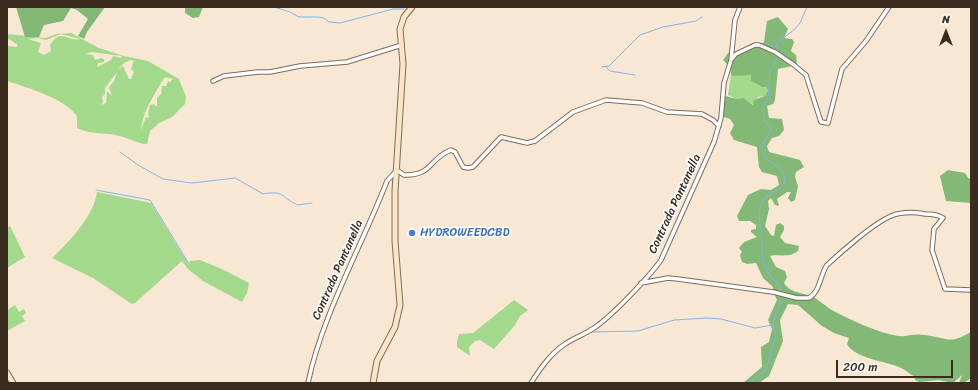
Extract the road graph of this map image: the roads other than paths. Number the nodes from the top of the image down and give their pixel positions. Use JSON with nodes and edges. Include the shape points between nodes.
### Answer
{"nodes":[{"id":1,"x":412,"y":7,"type":"edge"},
{"id":2,"x":740,"y":7,"type":"edge"},
{"id":3,"x":889,"y":7,"type":"edge"},
{"id":4,"x":402,"y":44,"type":"junction"},
{"id":5,"x":731,"y":60,"type":"junction"},
{"id":6,"x":212,"y":81,"type":"dead end"},
{"id":7,"x":719,"y":126,"type":"junction"},
{"id":8,"x":397,"y":170,"type":"junction"},
{"id":9,"x":640,"y":283,"type":"junction"},
{"id":10,"x":971,"y":290,"type":"edge"},
{"id":11,"x":7,"y":373,"type":"edge"},
{"id":12,"x":13,"y":383,"type":"edge"},
{"id":13,"x":308,"y":383,"type":"edge"},
{"id":14,"x":373,"y":383,"type":"edge"},
{"id":15,"x":531,"y":383,"type":"edge"}],
"edges":[{"from":1,"to":4,"type":"street","via":[[401,24]]},
{"from":2,"to":5,"type":"street","name":"Contrada Pantanella","via":[[735,20]]},
{"from":3,"to":5,"type":"street","via":[[866,41],[842,69],[828,122],[821,122],[806,75],[781,56],[765,47],[755,45],[736,54]]},
{"from":4,"to":6,"type":"street","via":[[347,62],[224,76]]},
{"from":4,"to":8,"type":"street","via":[[403,71]]},
{"from":5,"to":7,"type":"street","name":"Contrada Pantanella","via":[[722,91]]},
{"from":7,"to":8,"type":"street","via":[[702,114],[667,112],[642,104],[606,100],[573,112],[535,141],[527,143],[501,137],[473,167],[463,167],[455,152],[451,150],[420,174],[404,175]]},
{"from":7,"to":9,"type":"street","name":"Contrada Pantanella","via":[[666,250],[656,268]]},
{"from":8,"to":13,"type":"street","name":"Contrada Pantanella","via":[[387,180],[325,326]]},
{"from":8,"to":14,"type":"street","via":[[395,241],[400,305],[395,327],[377,361]]},
{"from":9,"to":10,"type":"street","via":[[668,278],[809,298],[817,288],[827,265],[876,226],[901,213],[920,213],[938,215],[942,218],[934,229],[932,250],[945,289]]},
{"from":9,"to":15,"type":"street","name":"Contrada Pantanella","via":[[595,327],[564,344],[543,364]]},
{"from":11,"to":12,"type":"street"}]}
